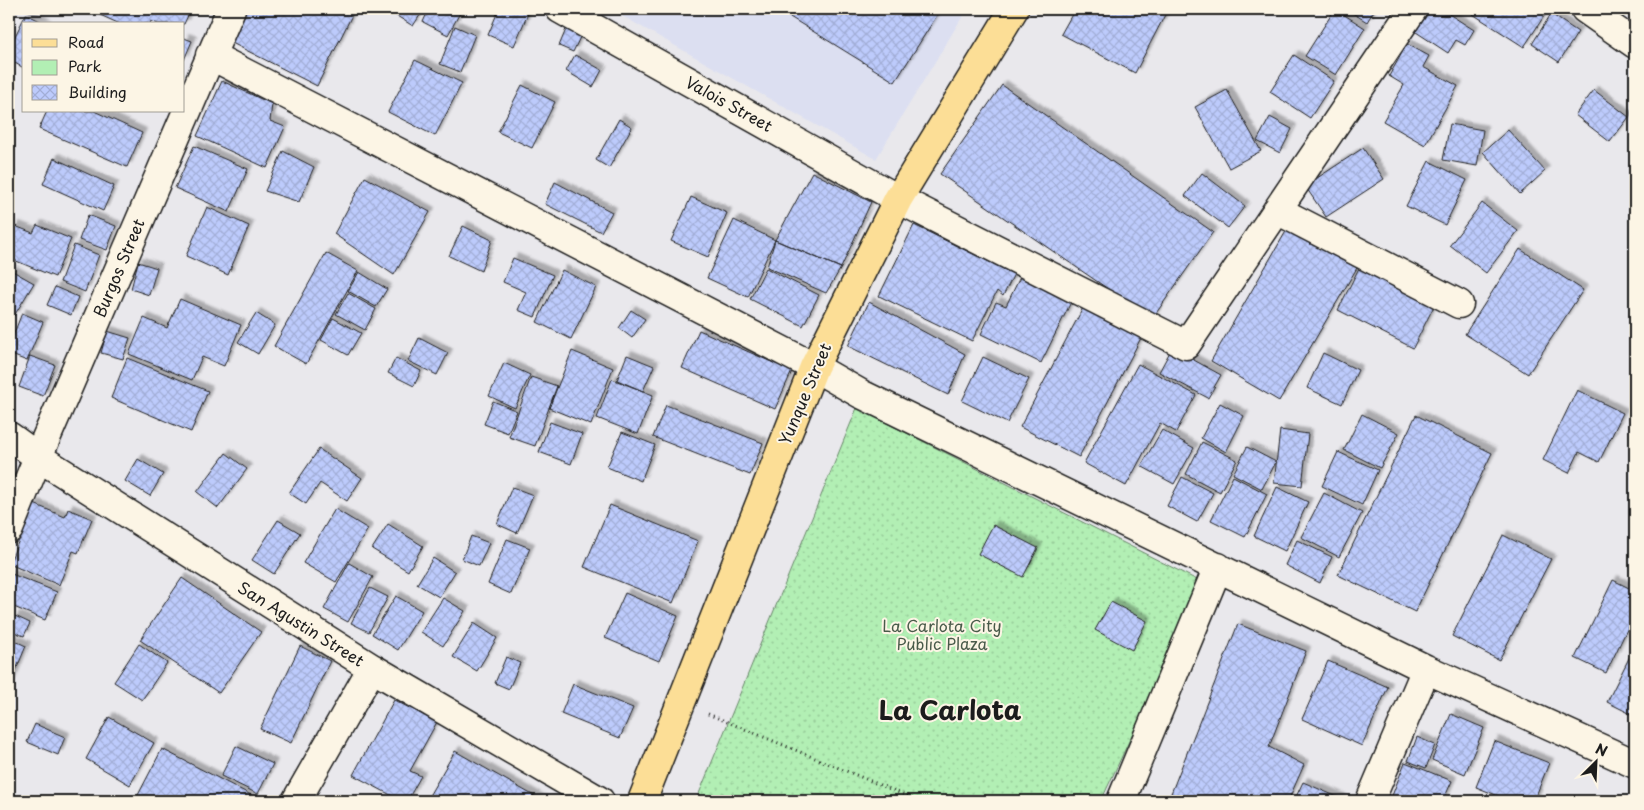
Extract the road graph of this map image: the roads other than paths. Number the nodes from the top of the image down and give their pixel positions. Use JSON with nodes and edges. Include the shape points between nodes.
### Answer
{"nodes":[{"id":1,"x":231,"y":9,"type":"edge"},
{"id":2,"x":560,"y":9,"type":"edge"},
{"id":3,"x":1014,"y":9,"type":"edge"},
{"id":4,"x":1413,"y":9,"type":"edge"},
{"id":5,"x":1585,"y":9,"type":"edge"},
{"id":6,"x":1635,"y":44,"type":"edge"},
{"id":7,"x":210,"y":55,"type":"junction"},
{"id":8,"x":898,"y":198,"type":"junction"},
{"id":9,"x":1277,"y":210,"type":"junction"},
{"id":10,"x":1459,"y":304,"type":"dead end"},
{"id":11,"x":814,"y":367,"type":"junction"},
{"id":12,"x":9,"y":436,"type":"edge"},
{"id":13,"x":38,"y":458,"type":"junction"},
{"id":14,"x":9,"y":529,"type":"edge"},
{"id":15,"x":1218,"y":567,"type":"junction"},
{"id":16,"x":372,"y":668,"type":"junction"},
{"id":17,"x":1426,"y":668,"type":"junction"},
{"id":18,"x":1635,"y":764,"type":"edge"},
{"id":19,"x":296,"y":801,"type":"edge"},
{"id":20,"x":600,"y":801,"type":"edge"},
{"id":21,"x":642,"y":801,"type":"edge"},
{"id":22,"x":1121,"y":801,"type":"edge"},
{"id":23,"x":1370,"y":801,"type":"edge"}],
"edges":[{"from":1,"to":7,"type":"street","name":"Burgos Street"},
{"from":2,"to":8,"type":"street","name":"Valois Street"},
{"from":3,"to":8,"type":"main road","name":"Yunque Street"},
{"from":4,"to":9,"type":"street"},
{"from":5,"to":6,"type":"street"},
{"from":7,"to":11,"type":"street"},
{"from":7,"to":13,"type":"street","name":"Burgos Street"},
{"from":8,"to":9,"type":"street","name":"Valois Street","via":[[1186,345]]},
{"from":8,"to":11,"type":"main road","name":"Yunque Street"},
{"from":9,"to":10,"type":"street"},
{"from":11,"to":15,"type":"street","via":[[861,394]]},
{"from":11,"to":21,"type":"main road","name":"Yunque Street"},
{"from":12,"to":13,"type":"street","name":"San Agustin Street"},
{"from":13,"to":14,"type":"street","name":"Burgos Street"},
{"from":13,"to":16,"type":"street","name":"San Agustin Street"},
{"from":15,"to":17,"type":"street"},
{"from":15,"to":22,"type":"street"},
{"from":16,"to":19,"type":"street"},
{"from":16,"to":20,"type":"street","name":"San Agustin Street"},
{"from":17,"to":18,"type":"street"},
{"from":17,"to":23,"type":"street"}]}
